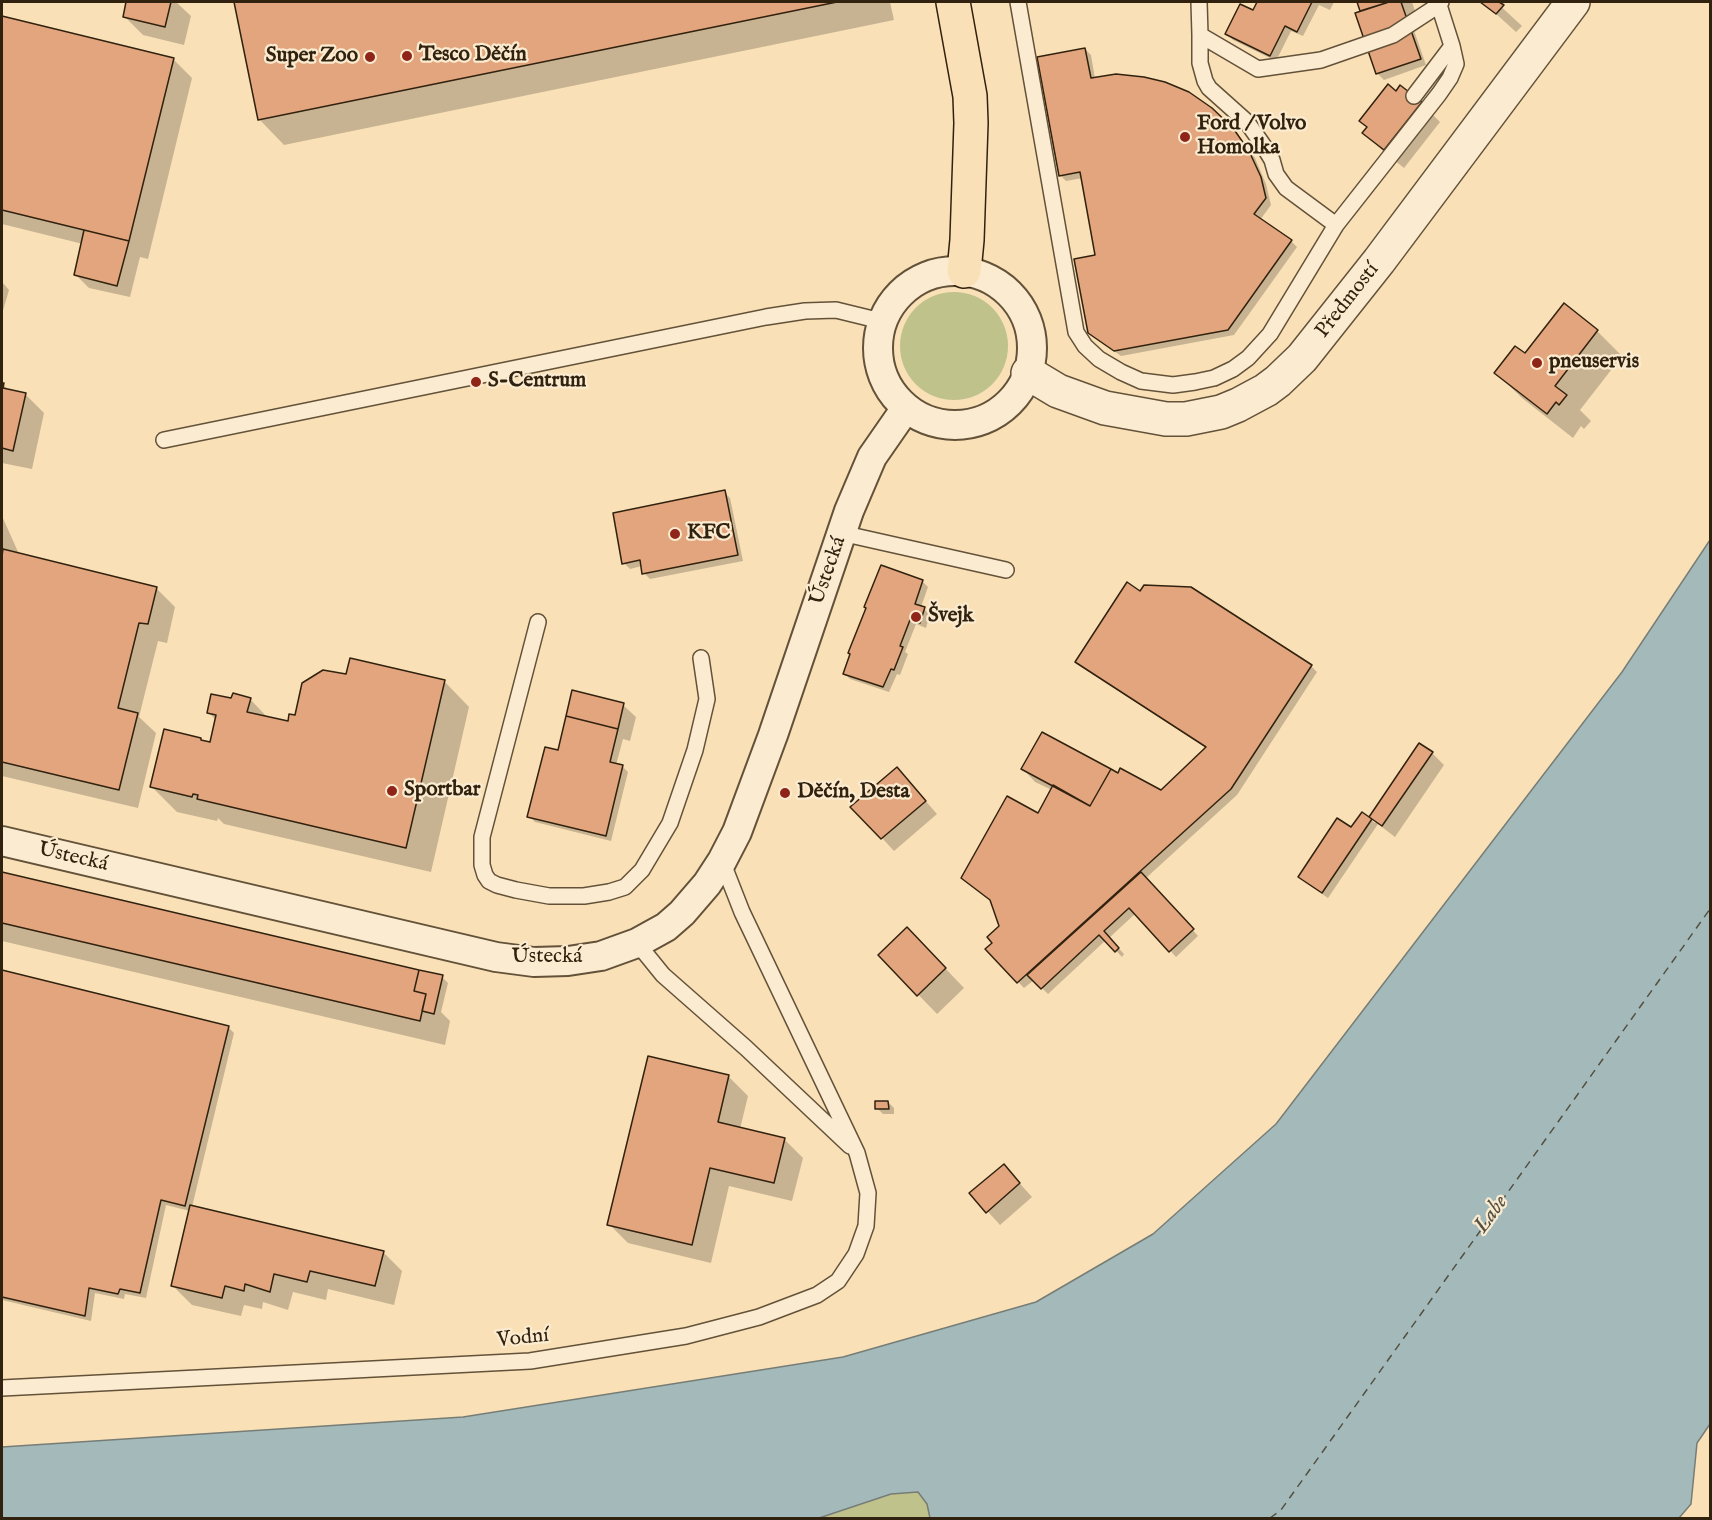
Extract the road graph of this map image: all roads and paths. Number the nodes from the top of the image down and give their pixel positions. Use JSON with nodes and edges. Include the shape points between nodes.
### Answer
{"nodes":[{"id":1,"x":953,"y":2,"type":"edge"},
{"id":2,"x":1018,"y":2,"type":"edge"},
{"id":3,"x":1200,"y":2,"type":"edge"},
{"id":4,"x":1573,"y":2,"type":"edge"},
{"id":5,"x":1440,"y":3,"type":"edge"},
{"id":6,"x":1200,"y":35,"type":"junction"},
{"id":7,"x":1452,"y":46,"type":"junction"},
{"id":8,"x":1414,"y":96,"type":"dead end"},
{"id":9,"x":1336,"y":225,"type":"junction"},
{"id":10,"x":964,"y":271,"type":"junction"},
{"id":11,"x":881,"y":321,"type":"junction"},
{"id":12,"x":1028,"y":373,"type":"junction"},
{"id":13,"x":906,"y":408,"type":"junction"},
{"id":14,"x":164,"y":440,"type":"dead end"},
{"id":15,"x":841,"y":533,"type":"junction"},
{"id":16,"x":1006,"y":570,"type":"dead end"},
{"id":17,"x":538,"y":622,"type":"dead end"},
{"id":18,"x":702,"y":658,"type":"dead end"},
{"id":19,"x":2,"y":841,"type":"edge"},
{"id":20,"x":722,"y":861,"type":"junction"},
{"id":21,"x":637,"y":943,"type":"junction"},
{"id":22,"x":857,"y":1153,"type":"junction"},
{"id":23,"x":2,"y":1388,"type":"edge"}],
"edges":[{"from":1,"to":10,"type":"main road","via":[[970,105]]},
{"from":2,"to":9,"type":"lane","via":[[1071,311],[1076,332],[1100,359],[1141,381],[1159,384],[1195,382],[1233,369],[1270,334]]},
{"from":3,"to":6,"type":"lane"},
{"from":4,"to":12,"type":"street","name":"Předmostí","via":[[1398,237],[1302,358],[1266,390],[1221,412],[1166,419],[1105,408],[1058,391]]},
{"from":5,"to":6,"type":"lane","via":[[1393,35],[1321,60],[1258,69]]},
{"from":5,"to":7,"type":"lane"},
{"from":6,"to":9,"type":"lane","via":[[1200,63],[1209,88],[1247,122],[1286,188]]},
{"from":7,"to":8,"type":"lane"},
{"from":7,"to":9,"type":"lane","via":[[1456,64],[1450,78]]},
{"from":10,"to":11,"type":"street","via":[[938,272],[914,281],[894,299]]},
{"from":10,"to":12,"type":"street","via":[[986,277],[1005,289],[1020,307],[1029,328],[1032,350]]},
{"from":11,"to":13,"type":"street","via":[[877,345],[880,369],[890,390]]},
{"from":11,"to":14,"type":"lane","via":[[836,310],[766,316]]},
{"from":12,"to":13,"type":"street","via":[[1016,395],[998,412],[976,422],[952,425],[927,420]]},
{"from":13,"to":15,"type":"street","name":"Ústecká","via":[[872,457]]},
{"from":15,"to":16,"type":"lane"},
{"from":15,"to":20,"type":"street","name":"Ústecká","via":[[773,735],[737,832]]},
{"from":17,"to":18,"type":"lane","via":[[482,837],[485,875],[497,885],[516,890],[549,896],[584,896],[625,887],[642,870],[670,824],[695,750],[707,699]]},
{"from":19,"to":21,"type":"street","name":"Ústecká","via":[[496,957],[568,962]]},
{"from":20,"to":21,"type":"street","name":"Ústecká","via":[[682,913]]},
{"from":20,"to":22,"type":"lane","name":"Vodní","via":[[742,912]]},
{"from":21,"to":22,"type":"lane","via":[[663,975]]},
{"from":22,"to":23,"type":"lane","name":"Vodní","via":[[868,1192],[866,1226],[856,1254],[838,1281],[817,1295],[748,1320],[686,1336],[530,1361]]}]}
